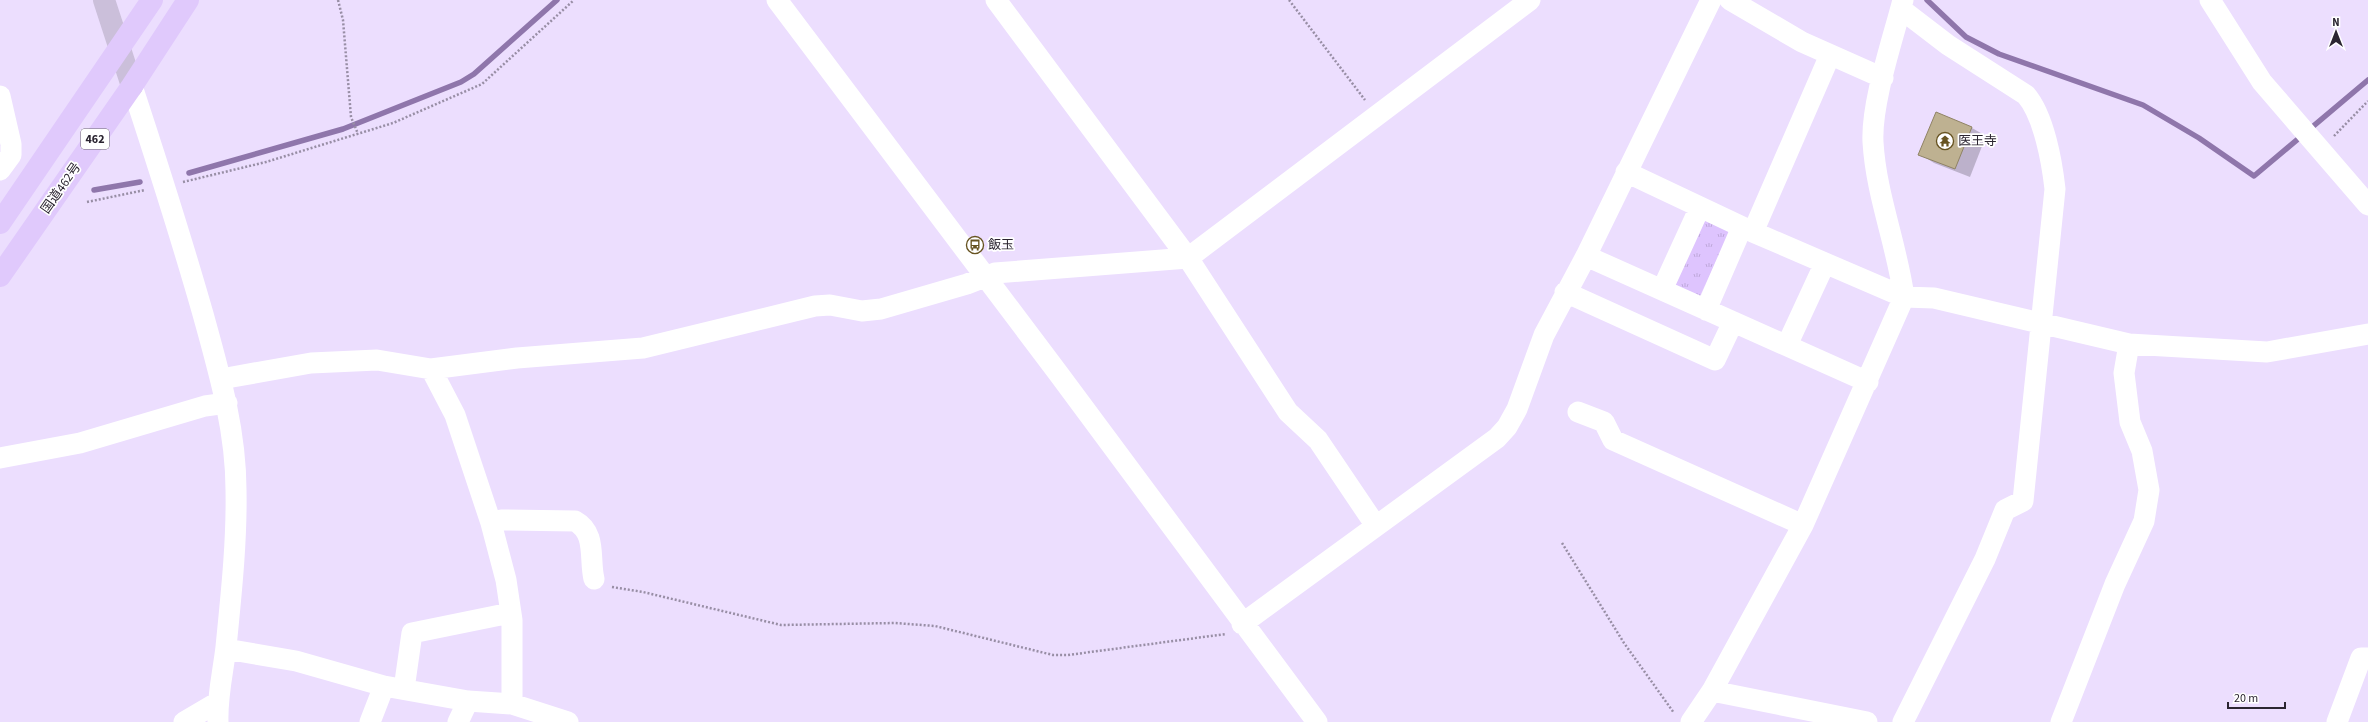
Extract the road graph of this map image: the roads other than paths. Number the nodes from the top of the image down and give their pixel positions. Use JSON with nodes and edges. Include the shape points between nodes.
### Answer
{"nodes":[{"id":1,"x":104,"y":0,"type":"edge"},
{"id":2,"x":152,"y":0,"type":"edge"},
{"id":3,"x":188,"y":0,"type":"edge"},
{"id":4,"x":777,"y":0,"type":"edge"},
{"id":5,"x":996,"y":0,"type":"edge"},
{"id":6,"x":1530,"y":0,"type":"edge"},
{"id":7,"x":1711,"y":0,"type":"edge"},
{"id":8,"x":1730,"y":0,"type":"edge"},
{"id":9,"x":2210,"y":0,"type":"edge"},
{"id":10,"x":1902,"y":4,"type":"edge"},
{"id":11,"x":120,"y":47,"type":"junction"},
{"id":12,"x":1830,"y":55,"type":"junction"},
{"id":13,"x":1883,"y":78,"type":"junction"},
{"id":14,"x":132,"y":86,"type":"junction"},
{"id":15,"x":0,"y":96,"type":"edge"},
{"id":16,"x":5,"y":163,"type":"edge"},
{"id":17,"x":1626,"y":172,"type":"junction"},
{"id":18,"x":2368,"y":205,"type":"edge"},
{"id":19,"x":1700,"y":207,"type":"junction"},
{"id":20,"x":0,"y":223,"type":"edge"},
{"id":21,"x":1748,"y":229,"type":"junction"},
{"id":22,"x":1586,"y":256,"type":"junction"},
{"id":23,"x":1188,"y":258,"type":"junction"},
{"id":24,"x":1825,"y":264,"type":"junction"},
{"id":25,"x":0,"y":276,"type":"edge"},
{"id":26,"x":985,"y":278,"type":"junction"},
{"id":27,"x":1662,"y":290,"type":"junction"},
{"id":28,"x":1565,"y":292,"type":"junction"},
{"id":29,"x":1904,"y":297,"type":"junction"},
{"id":30,"x":1706,"y":310,"type":"junction"},
{"id":31,"x":1733,"y":322,"type":"junction"},
{"id":32,"x":2041,"y":322,"type":"junction"},
{"id":33,"x":2368,"y":334,"type":"edge"},
{"id":34,"x":2129,"y":344,"type":"junction"},
{"id":35,"x":1787,"y":345,"type":"junction"},
{"id":36,"x":431,"y":369,"type":"junction"},
{"id":37,"x":221,"y":379,"type":"junction"},
{"id":38,"x":1868,"y":382,"type":"junction"},
{"id":39,"x":227,"y":403,"type":"junction"},
{"id":40,"x":1578,"y":412,"type":"dead end"},
{"id":41,"x":0,"y":458,"type":"edge"},
{"id":42,"x":491,"y":523,"type":"junction"},
{"id":43,"x":1803,"y":525,"type":"junction"},
{"id":44,"x":1376,"y":526,"type":"junction"},
{"id":45,"x":594,"y":580,"type":"road end"},
{"id":46,"x":509,"y":603,"type":"junction"},
{"id":47,"x":1242,"y":624,"type":"junction"},
{"id":48,"x":226,"y":649,"type":"junction"},
{"id":49,"x":2368,"y":658,"type":"edge"},
{"id":50,"x":384,"y":686,"type":"junction"},
{"id":51,"x":404,"y":689,"type":"junction"},
{"id":52,"x":1712,"y":691,"type":"junction"},
{"id":53,"x":468,"y":702,"type":"junction"},
{"id":54,"x":512,"y":704,"type":"junction"},
{"id":55,"x":218,"y":712,"type":"edge"},
{"id":56,"x":557,"y":720,"type":"edge"},
{"id":57,"x":1684,"y":720,"type":"edge"},
{"id":58,"x":184,"y":722,"type":"edge"},
{"id":59,"x":370,"y":722,"type":"edge"},
{"id":60,"x":458,"y":722,"type":"edge"},
{"id":61,"x":1316,"y":722,"type":"edge"},
{"id":62,"x":1868,"y":722,"type":"edge"},
{"id":63,"x":1903,"y":722,"type":"edge"},
{"id":64,"x":2061,"y":722,"type":"edge"},
{"id":65,"x":2337,"y":722,"type":"edge"}],
"edges":[{"from":1,"to":11,"type":"main road"},
{"from":2,"to":11,"type":"highway","number":"462"},
{"from":3,"to":14,"type":"highway","name":"国道462号","number":"462"},
{"from":4,"to":26,"type":"street"},
{"from":5,"to":23,"type":"street"},
{"from":6,"to":23,"type":"street"},
{"from":7,"to":17,"type":"street"},
{"from":8,"to":12,"type":"street","via":[[1802,42]]},
{"from":9,"to":18,"type":"street","via":[[2262,82]]},
{"from":10,"to":13,"type":"street"},
{"from":10,"to":32,"type":"street","via":[[1948,45],[2026,95],[2035,105],[2053,169],[2055,189]]},
{"from":11,"to":14,"type":"main road"},
{"from":11,"to":20,"type":"highway","number":"462"},
{"from":12,"to":13,"type":"street"},
{"from":12,"to":21,"type":"street"},
{"from":13,"to":29,"type":"street","via":[[1877,102],[1873,141],[1878,177]]},
{"from":14,"to":25,"type":"highway","name":"国道462号","number":"462"},
{"from":14,"to":37,"type":"street","via":[[165,186]]},
{"from":15,"to":16,"type":"street","via":[[11,144]]},
{"from":17,"to":19,"type":"street"},
{"from":17,"to":22,"type":"street"},
{"from":19,"to":21,"type":"street"},
{"from":19,"to":27,"type":"street"},
{"from":21,"to":24,"type":"street"},
{"from":21,"to":30,"type":"street"},
{"from":22,"to":27,"type":"street"},
{"from":22,"to":28,"type":"street"},
{"from":23,"to":26,"type":"street","via":[[995,273]]},
{"from":23,"to":44,"type":"street","via":[[1288,412],[1318,440]]},
{"from":24,"to":29,"type":"street"},
{"from":24,"to":35,"type":"street"},
{"from":26,"to":36,"type":"street","via":[[881,309],[862,311],[830,305],[816,306],[642,348],[517,358]]},
{"from":26,"to":47,"type":"street"},
{"from":27,"to":30,"type":"street"},
{"from":28,"to":31,"type":"street","via":[[1715,360]]},
{"from":28,"to":44,"type":"street","via":[[1544,335],[1517,410],[1507,427],[1497,438]]},
{"from":29,"to":32,"type":"street","via":[[1934,298]]},
{"from":29,"to":38,"type":"street"},
{"from":30,"to":31,"type":"street"},
{"from":31,"to":35,"type":"street"},
{"from":32,"to":34,"type":"street"},
{"from":32,"to":63,"type":"street","via":[[2023,501],[2005,510],[1985,559]]},
{"from":33,"to":34,"type":"street","via":[[2267,352]]},
{"from":34,"to":64,"type":"street","via":[[2124,373],[2130,422],[2142,451],[2149,490],[2144,521],[2115,584]]},
{"from":35,"to":38,"type":"street"},
{"from":36,"to":37,"type":"street","via":[[377,360],[311,363]]},
{"from":36,"to":42,"type":"street","via":[[454,416]]},
{"from":37,"to":39,"type":"street"},
{"from":38,"to":43,"type":"street"},
{"from":39,"to":41,"type":"street","via":[[205,406],[80,443]]},
{"from":39,"to":48,"type":"street","via":[[234,444],[236,490]]},
{"from":40,"to":43,"type":"street","via":[[1604,422],[1613,440]]},
{"from":42,"to":45,"type":"street","via":[[501,520],[575,521],[587,532]]},
{"from":42,"to":46,"type":"street","via":[[506,580]]},
{"from":43,"to":52,"type":"street"},
{"from":44,"to":47,"type":"street"},
{"from":46,"to":51,"type":"street","via":[[412,633]]},
{"from":46,"to":54,"type":"street"},
{"from":47,"to":61,"type":"street"},
{"from":48,"to":50,"type":"street","via":[[296,661]]},
{"from":48,"to":55,"type":"street"},
{"from":49,"to":65,"type":"street","via":[[2361,658]]},
{"from":50,"to":51,"type":"street"},
{"from":50,"to":59,"type":"street"},
{"from":51,"to":53,"type":"street"},
{"from":52,"to":57,"type":"street"},
{"from":52,"to":62,"type":"street"},
{"from":53,"to":54,"type":"street"},
{"from":53,"to":60,"type":"street"},
{"from":54,"to":56,"type":"street"},
{"from":55,"to":58,"type":"street"}]}
